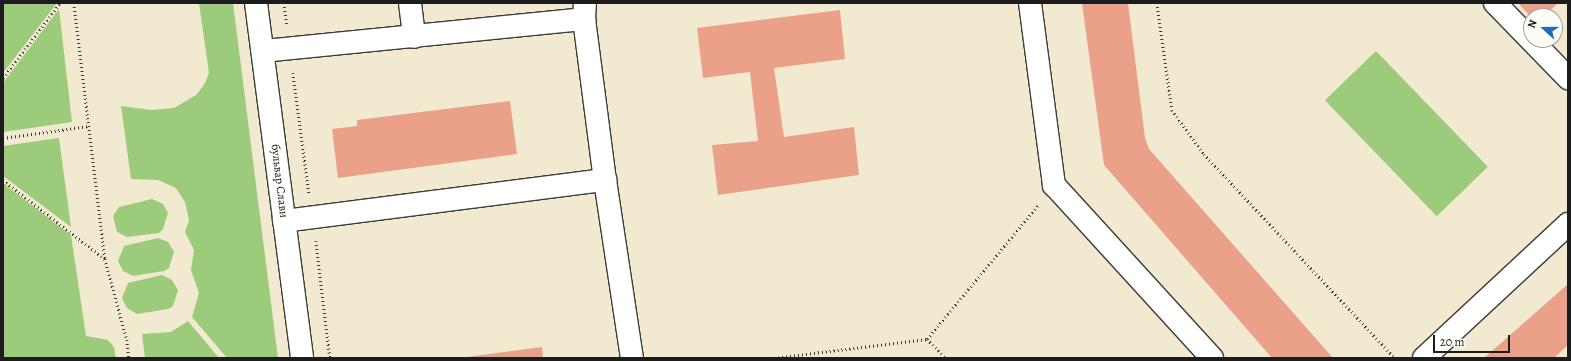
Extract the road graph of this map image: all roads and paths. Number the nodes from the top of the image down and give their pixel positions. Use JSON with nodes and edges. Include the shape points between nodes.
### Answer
{"nodes":[{"id":1,"x":60,"y":3,"type":"edge"},
{"id":2,"x":74,"y":3,"type":"edge"},
{"id":3,"x":256,"y":3,"type":"edge"},
{"id":4,"x":284,"y":3,"type":"edge"},
{"id":5,"x":410,"y":3,"type":"edge"},
{"id":6,"x":1030,"y":3,"type":"edge"},
{"id":7,"x":1157,"y":3,"type":"edge"},
{"id":8,"x":1495,"y":3,"type":"edge"},
{"id":9,"x":585,"y":11,"type":"edge"},
{"id":10,"x":414,"y":37,"type":"junction"},
{"id":11,"x":289,"y":49,"type":"junction"},
{"id":12,"x":262,"y":51,"type":"junction"},
{"id":13,"x":3,"y":78,"type":"edge"},
{"id":14,"x":1568,"y":78,"type":"edge"},
{"id":15,"x":89,"y":126,"type":"junction"},
{"id":16,"x":3,"y":138,"type":"edge"},
{"id":17,"x":3,"y":180,"type":"edge"},
{"id":18,"x":605,"y":180,"type":"junction"},
{"id":19,"x":1054,"y":185,"type":"junction"},
{"id":20,"x":313,"y":218,"type":"junction"},
{"id":21,"x":284,"y":221,"type":"junction"},
{"id":22,"x":1568,"y":224,"type":"edge"},
{"id":23,"x":105,"y":259,"type":"junction"},
{"id":24,"x":927,"y":339,"type":"junction"},
{"id":25,"x":129,"y":358,"type":"edge"},
{"id":26,"x":302,"y":358,"type":"edge"},
{"id":27,"x":330,"y":358,"type":"edge"},
{"id":28,"x":632,"y":358,"type":"edge"},
{"id":29,"x":774,"y":358,"type":"edge"},
{"id":30,"x":946,"y":358,"type":"edge"},
{"id":31,"x":1212,"y":358,"type":"edge"},
{"id":32,"x":1395,"y":358,"type":"edge"},
{"id":33,"x":1424,"y":358,"type":"edge"}],
"edges":[{"from":1,"to":13,"type":"path"},
{"from":2,"to":15,"type":"path"},
{"from":3,"to":12,"type":"main road","name":"бульвар Слави"},
{"from":4,"to":11,"type":"path"},
{"from":5,"to":10,"type":"main road"},
{"from":6,"to":19,"type":"main road"},
{"from":7,"to":32,"type":"path","via":[[1172,110],[1204,154]]},
{"from":8,"to":14,"type":"main road"},
{"from":9,"to":10,"type":"main road"},
{"from":9,"to":18,"type":"main road"},
{"from":10,"to":11,"type":"main road"},
{"from":11,"to":12,"type":"main road"},
{"from":11,"to":20,"type":"path"},
{"from":12,"to":21,"type":"main road","name":"бульвар Слави"},
{"from":15,"to":16,"type":"path"},
{"from":15,"to":23,"type":"path"},
{"from":17,"to":23,"type":"path"},
{"from":18,"to":20,"type":"main road"},
{"from":18,"to":28,"type":"main road"},
{"from":19,"to":24,"type":"path"},
{"from":19,"to":31,"type":"main road"},
{"from":20,"to":21,"type":"main road"},
{"from":20,"to":27,"type":"path"},
{"from":21,"to":26,"type":"main road","name":"бульвар Слави"},
{"from":22,"to":33,"type":"main road"},
{"from":23,"to":25,"type":"path","via":[[127,340]]},
{"from":24,"to":29,"type":"path"},
{"from":24,"to":30,"type":"path"}]}
